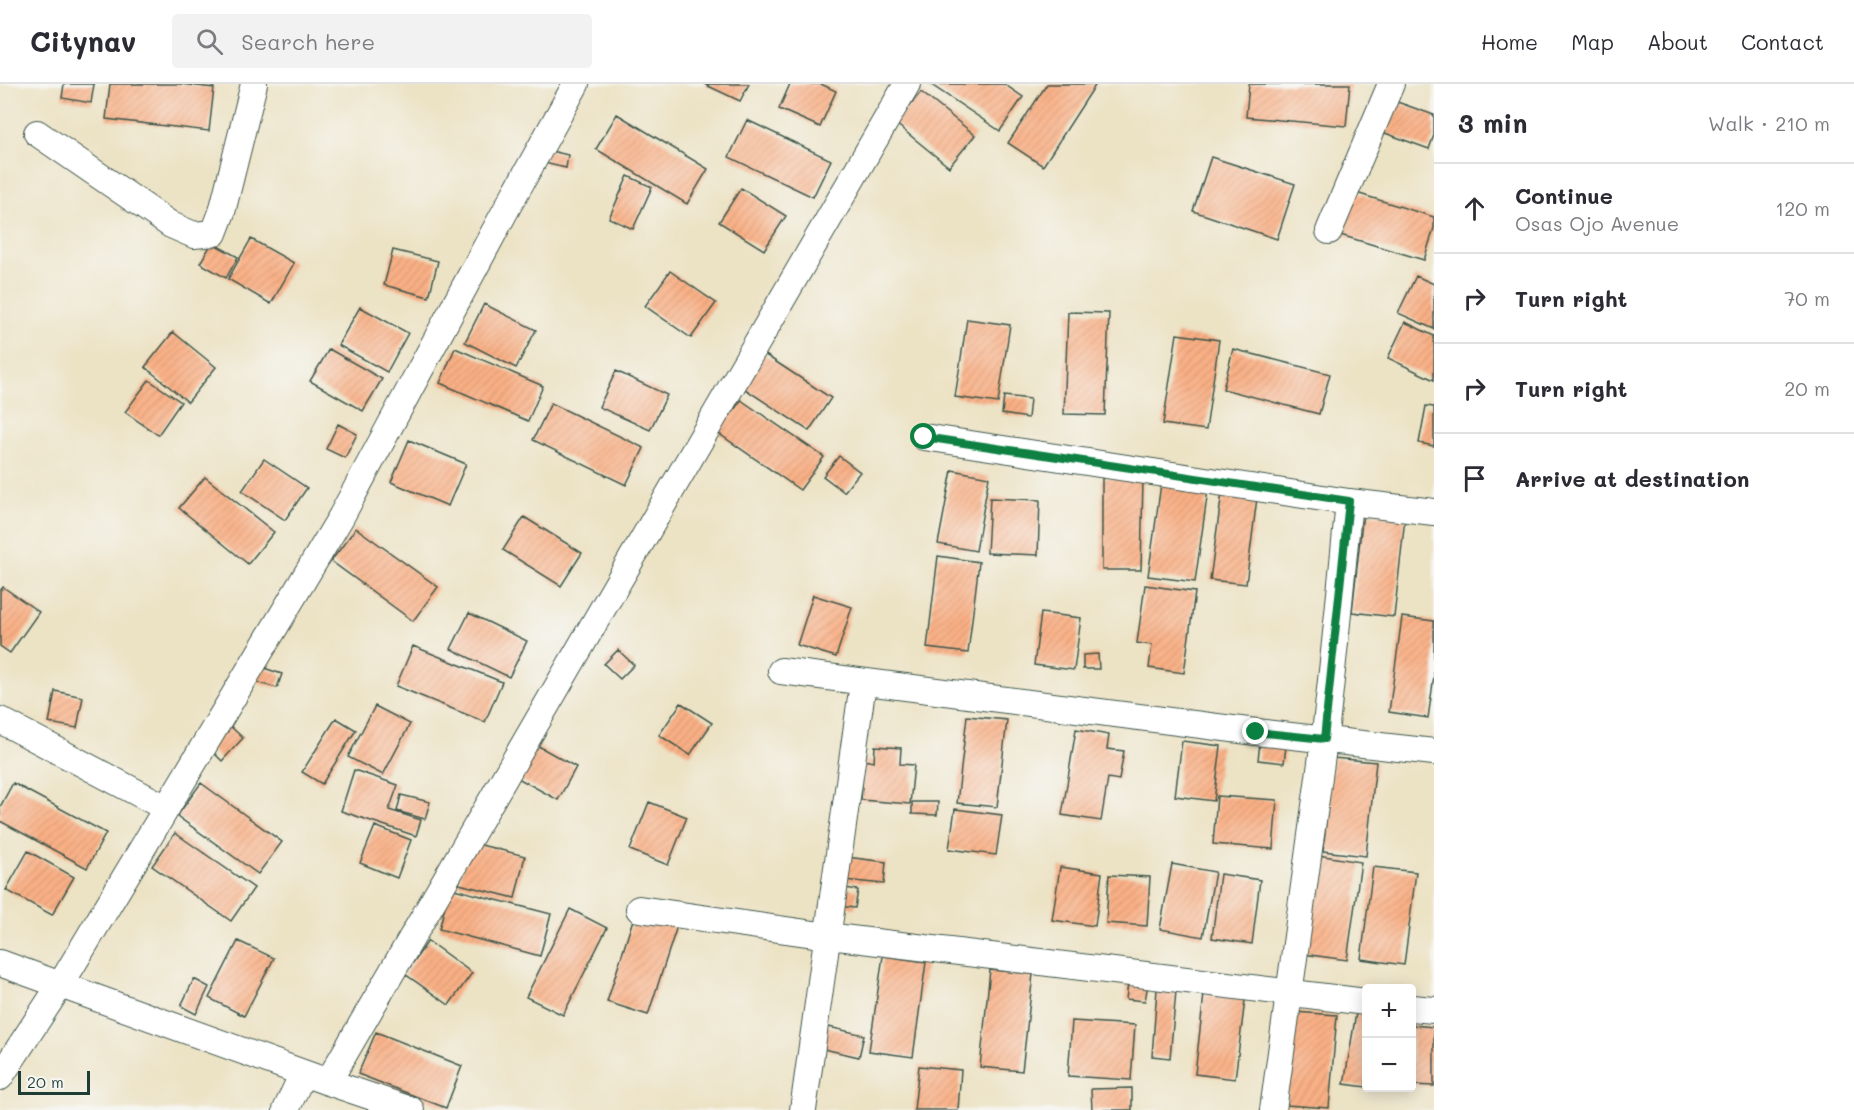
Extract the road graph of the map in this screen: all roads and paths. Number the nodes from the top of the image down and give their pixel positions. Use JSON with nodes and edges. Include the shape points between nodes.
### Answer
{"nodes":[{"id":1,"x":254,"y":84,"type":"edge"},
{"id":2,"x":576,"y":84,"type":"edge"},
{"id":3,"x":907,"y":84,"type":"edge"},
{"id":4,"x":1391,"y":84,"type":"edge"},
{"id":5,"x":37,"y":133,"type":"dead end"},
{"id":6,"x":1329,"y":231,"type":"dead end"},
{"id":7,"x":924,"y":437,"type":"dead end"},
{"id":8,"x":1349,"y":501,"type":"junction"},
{"id":9,"x":1434,"y":512,"type":"edge"},
{"id":10,"x":781,"y":671,"type":"dead end"},
{"id":11,"x":863,"y":683,"type":"junction"},
{"id":12,"x":0,"y":720,"type":"edge"},
{"id":13,"x":1324,"y":739,"type":"junction"},
{"id":14,"x":1434,"y":752,"type":"edge"},
{"id":15,"x":166,"y":808,"type":"junction"},
{"id":16,"x":639,"y":909,"type":"dead end"},
{"id":17,"x":828,"y":936,"type":"junction"},
{"id":18,"x":0,"y":963,"type":"edge"},
{"id":19,"x":61,"y":984,"type":"junction"},
{"id":20,"x":1289,"y":993,"type":"junction"},
{"id":21,"x":1362,"y":1002,"type":"edge"},
{"id":22,"x":1416,"y":1008,"type":"edge"},
{"id":23,"x":1434,"y":1010,"type":"edge"},
{"id":24,"x":303,"y":1073,"type":"junction"},
{"id":25,"x":0,"y":1077,"type":"edge"},
{"id":26,"x":328,"y":1082,"type":"junction"},
{"id":27,"x":286,"y":1110,"type":"edge"},
{"id":28,"x":411,"y":1110,"type":"edge"},
{"id":29,"x":803,"y":1110,"type":"edge"},
{"id":30,"x":1274,"y":1110,"type":"edge"}],
"edges":[{"from":1,"to":5,"type":"street","via":[[214,233],[194,235],[171,225]]},
{"from":2,"to":15,"type":"street","via":[[340,518]]},
{"from":3,"to":26,"type":"street"},
{"from":4,"to":6,"type":"street"},
{"from":7,"to":8,"type":"street"},
{"from":8,"to":9,"type":"street"},
{"from":8,"to":13,"type":"street"},
{"from":10,"to":11,"type":"street"},
{"from":11,"to":13,"type":"street"},
{"from":11,"to":17,"type":"street"},
{"from":12,"to":15,"type":"street"},
{"from":13,"to":14,"type":"street"},
{"from":13,"to":20,"type":"street"},
{"from":15,"to":19,"type":"street"},
{"from":16,"to":17,"type":"street"},
{"from":17,"to":20,"type":"street"},
{"from":17,"to":29,"type":"street"},
{"from":18,"to":19,"type":"street"},
{"from":19,"to":24,"type":"street"},
{"from":19,"to":25,"type":"street"},
{"from":20,"to":21,"type":"street"},
{"from":20,"to":30,"type":"street"},
{"from":22,"to":23,"type":"street"},
{"from":24,"to":26,"type":"street"},
{"from":24,"to":27,"type":"street"},
{"from":26,"to":28,"type":"street"}]}
